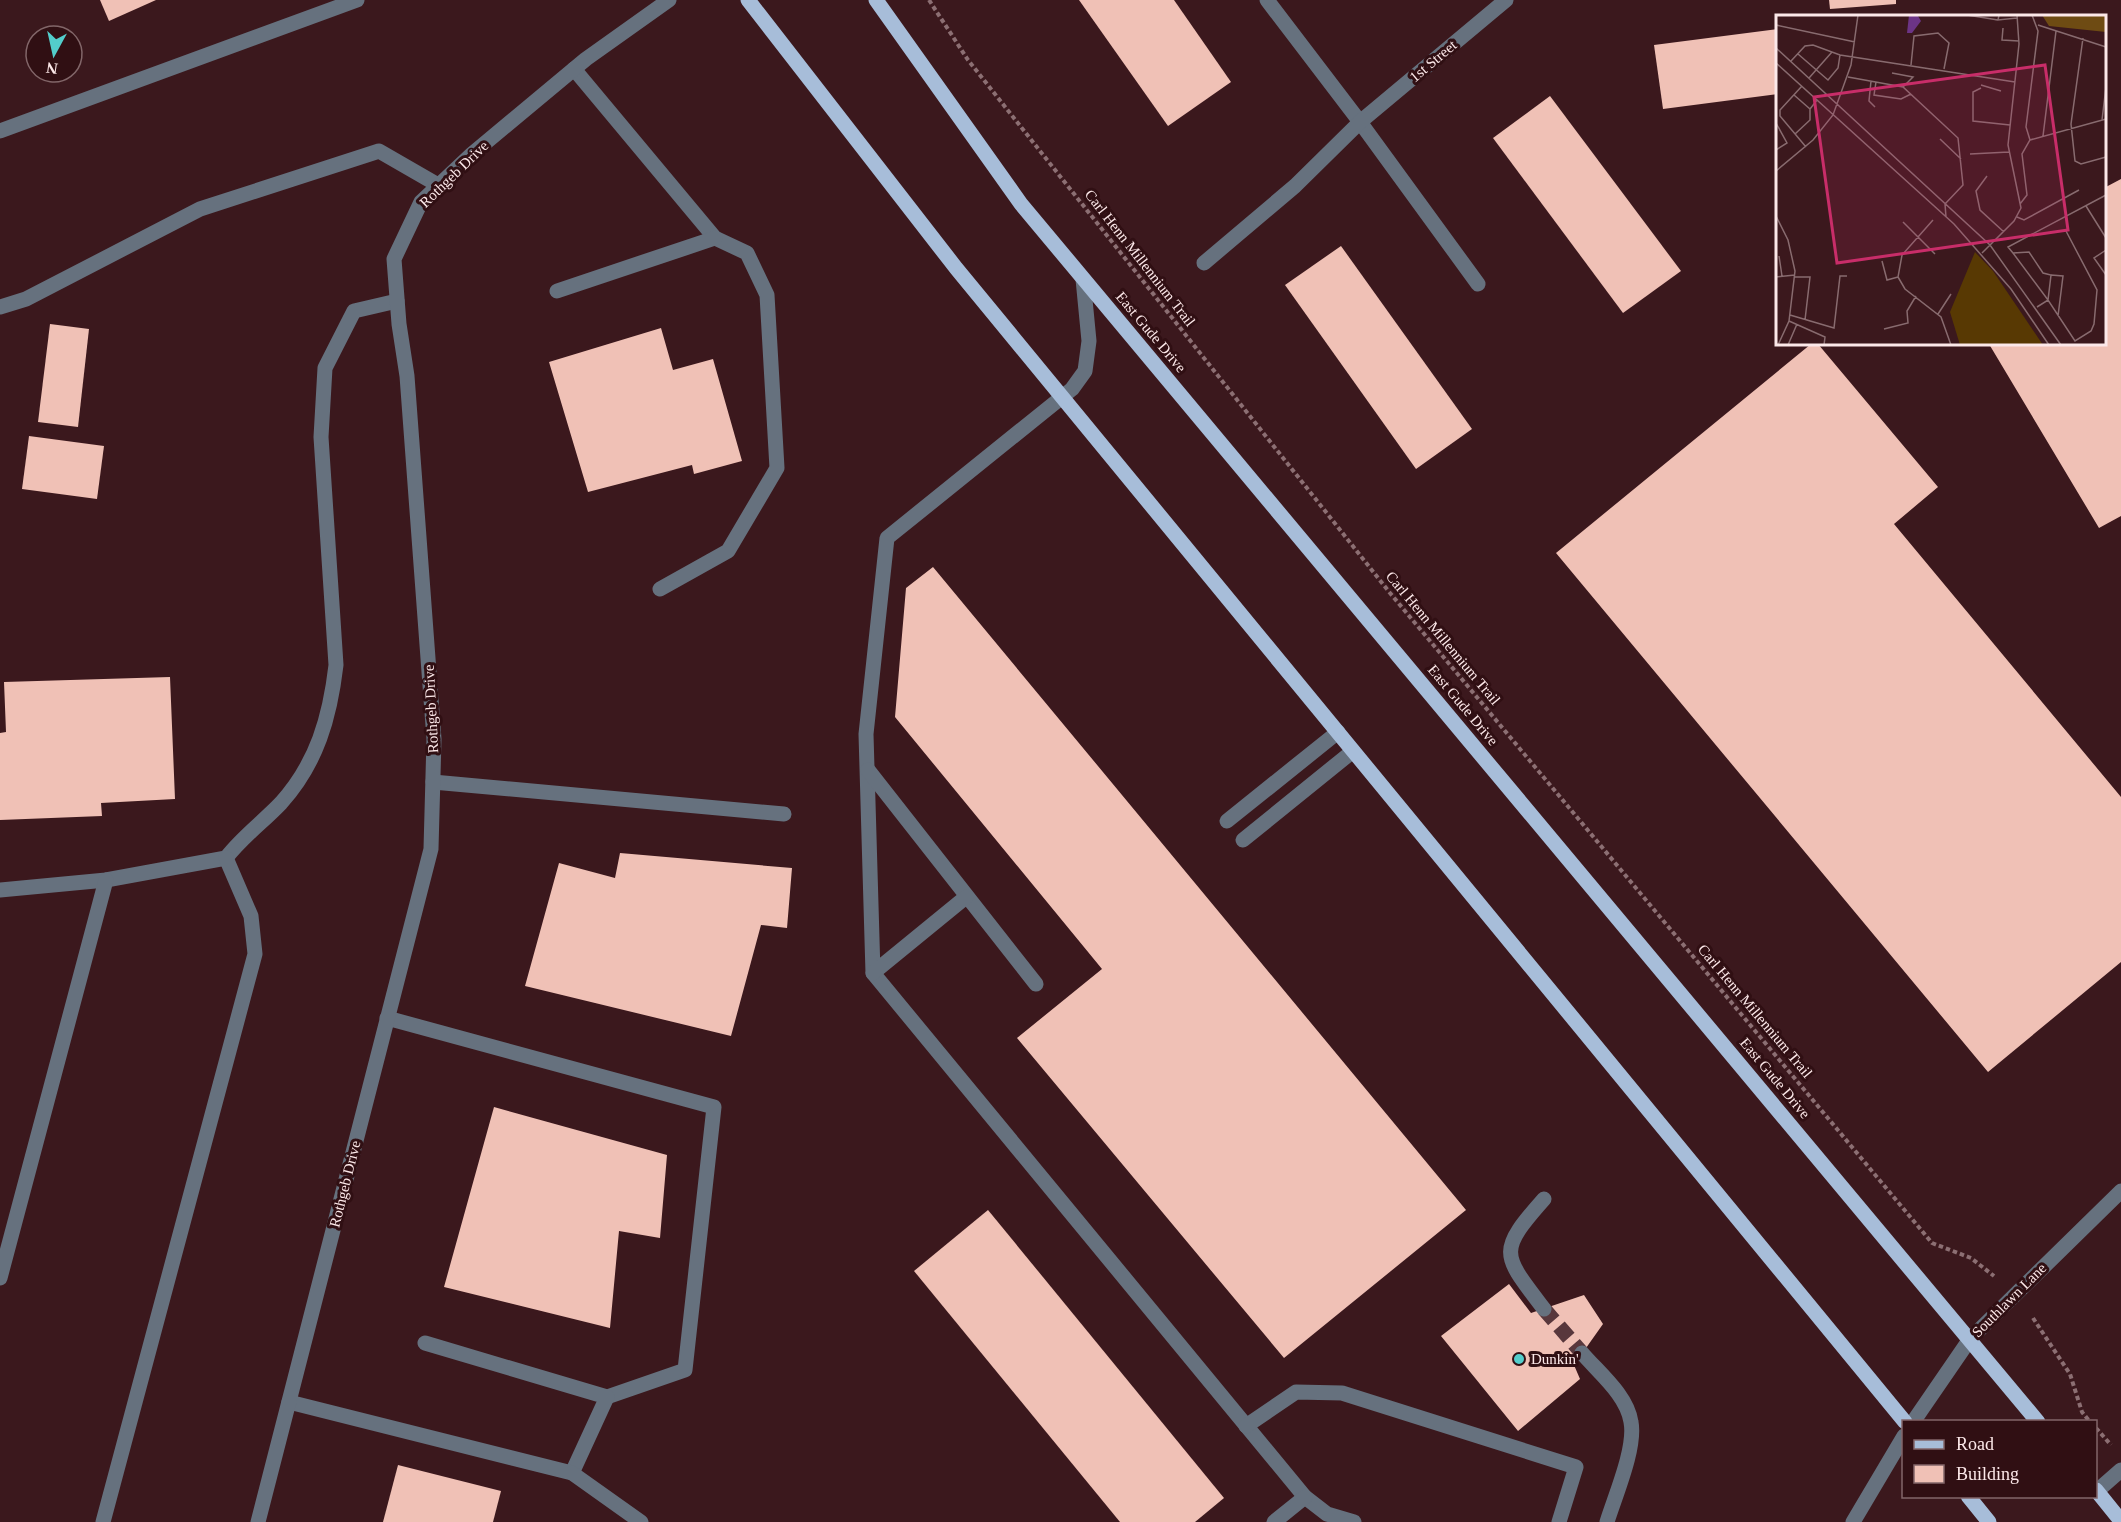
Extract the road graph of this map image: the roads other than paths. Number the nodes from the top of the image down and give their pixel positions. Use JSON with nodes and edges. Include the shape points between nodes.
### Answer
{"nodes":[{"id":1,"x":357,"y":0,"type":"edge"},
{"id":2,"x":669,"y":0,"type":"edge"},
{"id":3,"x":748,"y":0,"type":"edge"},
{"id":4,"x":876,"y":0,"type":"edge"},
{"id":5,"x":1267,"y":0,"type":"edge"},
{"id":6,"x":1506,"y":0,"type":"edge"},
{"id":7,"x":574,"y":69,"type":"junction"},
{"id":8,"x":1360,"y":122,"type":"junction"},
{"id":9,"x":0,"y":131,"type":"edge"},
{"id":10,"x":438,"y":185,"type":"junction"},
{"id":11,"x":715,"y":238,"type":"junction"},
{"id":12,"x":1204,"y":263,"type":"dead end"},
{"id":13,"x":1083,"y":279,"type":"junction"},
{"id":14,"x":1478,"y":284,"type":"dead end"},
{"id":15,"x":557,"y":291,"type":"dead end"},
{"id":16,"x":397,"y":301,"type":"junction"},
{"id":17,"x":0,"y":307,"type":"edge"},
{"id":18,"x":1063,"y":398,"type":"junction"},
{"id":19,"x":660,"y":589,"type":"dead end"},
{"id":20,"x":1338,"y":732,"type":"junction"},
{"id":21,"x":1353,"y":751,"type":"junction"},
{"id":22,"x":868,"y":770,"type":"junction"},
{"id":23,"x":433,"y":782,"type":"junction"},
{"id":24,"x":784,"y":814,"type":"dead end"},
{"id":25,"x":1227,"y":821,"type":"dead end"},
{"id":26,"x":1243,"y":840,"type":"dead end"},
{"id":27,"x":226,"y":858,"type":"junction"},
{"id":28,"x":106,"y":880,"type":"junction"},
{"id":29,"x":0,"y":890,"type":"edge"},
{"id":30,"x":966,"y":897,"type":"junction"},
{"id":31,"x":873,"y":974,"type":"junction"},
{"id":32,"x":1036,"y":984,"type":"dead end"},
{"id":33,"x":387,"y":1018,"type":"junction"},
{"id":34,"x":2121,"y":1191,"type":"edge"},
{"id":35,"x":1544,"y":1199,"type":"dead end"},
{"id":36,"x":0,"y":1278,"type":"edge"},
{"id":37,"x":1544,"y":1309,"type":"tunnel mouth"},
{"id":38,"x":1970,"y":1339,"type":"junction"},
{"id":39,"x":425,"y":1343,"type":"dead end"},
{"id":40,"x":1582,"y":1353,"type":"tunnel mouth"},
{"id":41,"x":608,"y":1397,"type":"junction"},
{"id":42,"x":289,"y":1402,"type":"junction"},
{"id":43,"x":1903,"y":1420,"type":"edge"},
{"id":44,"x":1913,"y":1420,"type":"edge"},
{"id":45,"x":2036,"y":1420,"type":"edge"},
{"id":46,"x":1246,"y":1426,"type":"junction"},
{"id":47,"x":1902,"y":1439,"type":"edge"},
{"id":48,"x":2121,"y":1470,"type":"edge"},
{"id":49,"x":572,"y":1473,"type":"junction"},
{"id":50,"x":2097,"y":1490,"type":"edge"},
{"id":51,"x":2097,"y":1492,"type":"edge"},
{"id":52,"x":1305,"y":1497,"type":"junction"},
{"id":53,"x":1969,"y":1498,"type":"edge"},
{"id":54,"x":2121,"y":1521,"type":"edge"},
{"id":55,"x":103,"y":1522,"type":"edge"},
{"id":56,"x":258,"y":1522,"type":"edge"},
{"id":57,"x":641,"y":1522,"type":"edge"},
{"id":58,"x":1274,"y":1522,"type":"edge"},
{"id":59,"x":1354,"y":1522,"type":"edge"},
{"id":60,"x":1559,"y":1522,"type":"edge"},
{"id":61,"x":1607,"y":1522,"type":"edge"},
{"id":62,"x":1853,"y":1522,"type":"edge"},
{"id":63,"x":1989,"y":1522,"type":"edge"}],
"edges":[{"from":1,"to":9,"type":"street"},
{"from":2,"to":7,"type":"street","name":"Rothgeb Drive"},
{"from":3,"to":18,"type":"main road"},
{"from":4,"to":13,"type":"main road","name":"East Gude Drive","via":[[1021,204]]},
{"from":5,"to":8,"type":"street"},
{"from":6,"to":8,"type":"street","name":"1st Street"},
{"from":7,"to":10,"type":"street","name":"Rothgeb Drive"},
{"from":7,"to":11,"type":"street"},
{"from":8,"to":12,"type":"street","name":"1st Street","via":[[1295,186]]},
{"from":8,"to":14,"type":"street"},
{"from":10,"to":16,"type":"street","name":"Rothgeb Drive","via":[[421,202],[394,259]]},
{"from":10,"to":17,"type":"street","via":[[379,151],[201,209],[26,299]]},
{"from":11,"to":15,"type":"street"},
{"from":11,"to":19,"type":"street","via":[[747,253],[767,296],[777,468],[728,551]]},
{"from":13,"to":18,"type":"street","via":[[1089,341],[1085,371]]},
{"from":13,"to":38,"type":"main road","name":"East Gude Drive"},
{"from":16,"to":23,"type":"street","name":"Rothgeb Drive","via":[[407,376]]},
{"from":16,"to":27,"type":"street","via":[[354,311],[324,368],[321,437],[336,665],[319,746],[282,801]]},
{"from":18,"to":20,"type":"main road"},
{"from":18,"to":22,"type":"street","via":[[886,538],[866,734]]},
{"from":20,"to":21,"type":"main road"},
{"from":20,"to":25,"type":"street"},
{"from":21,"to":26,"type":"street"},
{"from":21,"to":43,"type":"main road"},
{"from":22,"to":30,"type":"street"},
{"from":22,"to":31,"type":"street"},
{"from":23,"to":24,"type":"street"},
{"from":23,"to":33,"type":"street","name":"Rothgeb Drive","via":[[431,849]]},
{"from":27,"to":28,"type":"street"},
{"from":27,"to":55,"type":"street","via":[[251,916],[255,954]]},
{"from":28,"to":29,"type":"street"},
{"from":28,"to":36,"type":"street"},
{"from":30,"to":31,"type":"street"},
{"from":30,"to":32,"type":"street"},
{"from":31,"to":46,"type":"street"},
{"from":33,"to":41,"type":"street","via":[[714,1107],[685,1370]]},
{"from":33,"to":42,"type":"street","name":"Rothgeb Drive"},
{"from":34,"to":38,"type":"street","name":"Southlawn Lane"},
{"from":35,"to":37,"type":"street","via":[[1517,1230],[1510,1248],[1514,1269]]},
{"from":38,"to":44,"type":"street","name":"Southlawn Lane"},
{"from":38,"to":45,"type":"main road","name":"East Gude Drive"},
{"from":39,"to":41,"type":"street"},
{"from":40,"to":61,"type":"street","via":[[1621,1398],[1632,1422],[1628,1458]]},
{"from":41,"to":49,"type":"street"},
{"from":42,"to":49,"type":"street"},
{"from":42,"to":56,"type":"street","name":"Rothgeb Drive"},
{"from":46,"to":52,"type":"street"},
{"from":46,"to":60,"type":"street","via":[[1296,1392],[1342,1393],[1576,1467]]},
{"from":47,"to":62,"type":"street"},
{"from":48,"to":50,"type":"street"},
{"from":49,"to":57,"type":"street"},
{"from":51,"to":54,"type":"main road"},
{"from":52,"to":58,"type":"street"},
{"from":52,"to":59,"type":"street","via":[[1328,1514]]},
{"from":53,"to":63,"type":"main road"}]}
